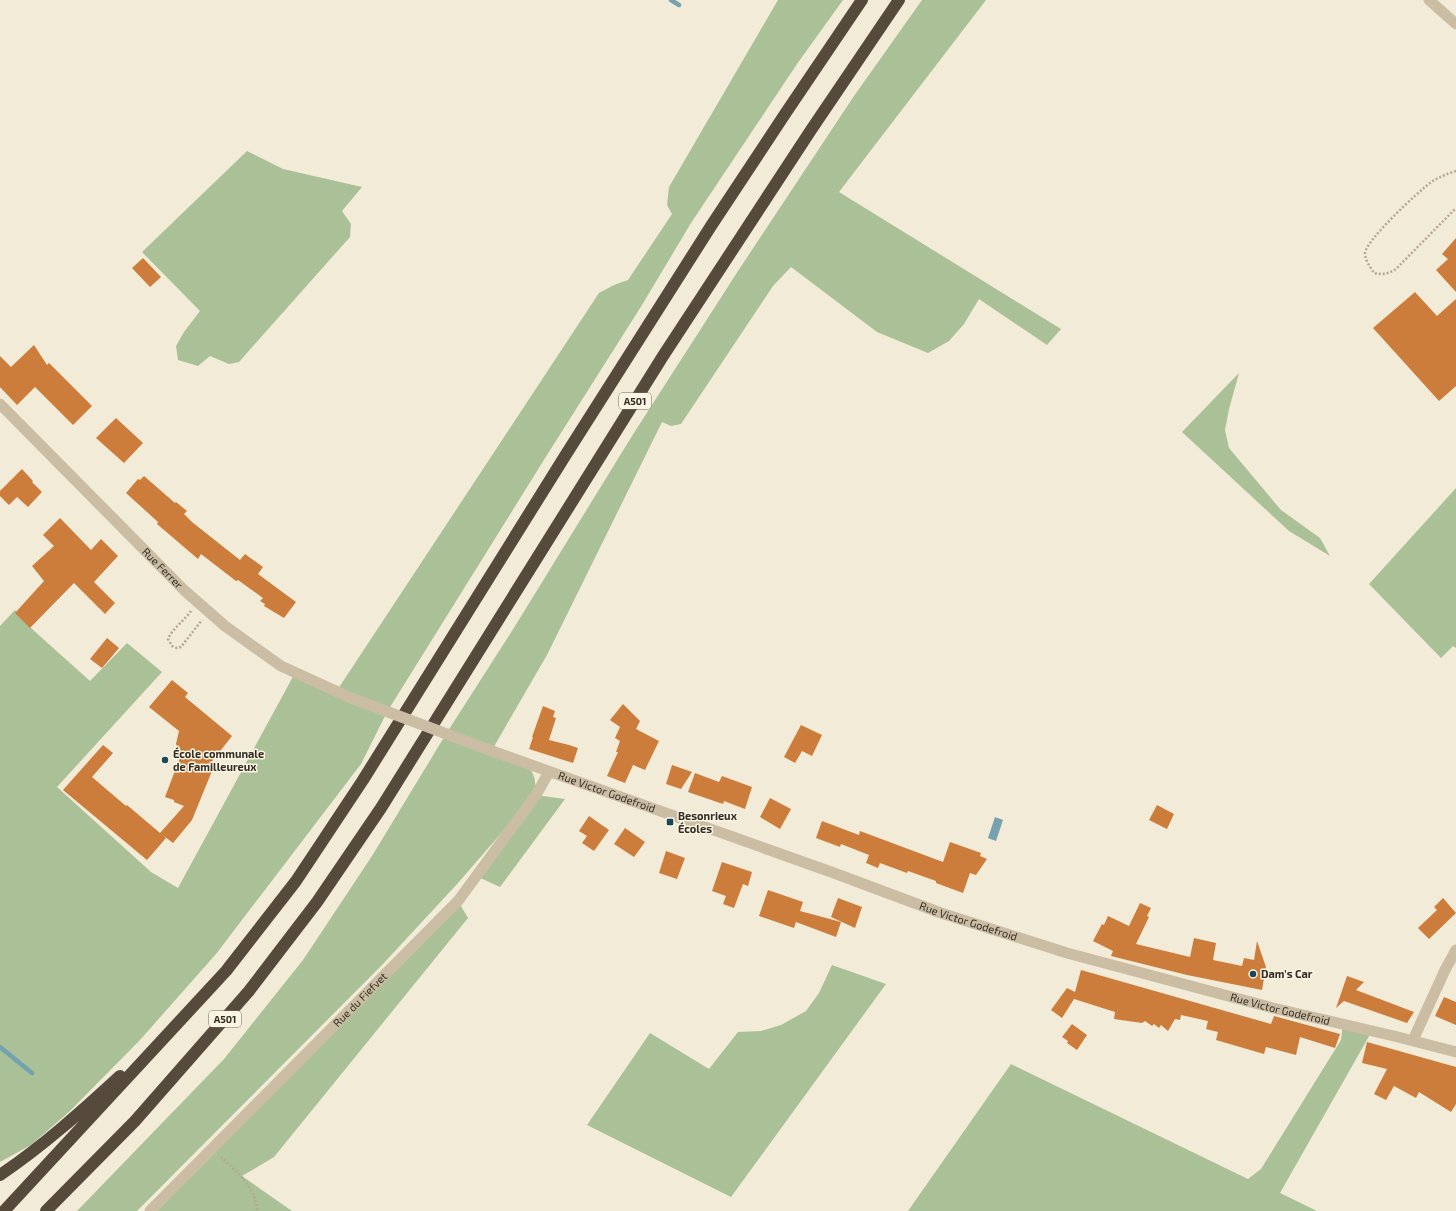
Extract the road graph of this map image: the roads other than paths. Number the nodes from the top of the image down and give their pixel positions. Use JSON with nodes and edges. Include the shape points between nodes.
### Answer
{"nodes":[{"id":1,"x":862,"y":0,"type":"edge"},
{"id":2,"x":899,"y":0,"type":"edge"},
{"id":3,"x":1429,"y":0,"type":"edge"},
{"id":4,"x":1456,"y":24,"type":"edge"},
{"id":5,"x":0,"y":404,"type":"edge"},
{"id":6,"x":351,"y":698,"type":"joint"},
{"id":7,"x":549,"y":772,"type":"junction"},
{"id":8,"x":1456,"y":950,"type":"edge"},
{"id":9,"x":177,"y":1024,"type":"junction"},
{"id":10,"x":1413,"y":1040,"type":"junction"},
{"id":11,"x":1456,"y":1052,"type":"edge"},
{"id":12,"x":0,"y":1175,"type":"edge"},
{"id":13,"x":4,"y":1211,"type":"edge"},
{"id":14,"x":46,"y":1211,"type":"edge"},
{"id":15,"x":150,"y":1211,"type":"edge"}],
"edges":[{"from":1,"to":9,"type":"highway","number":"A501","via":[[711,226],[313,856],[226,971]]},
{"from":2,"to":14,"type":"highway","number":"A501","via":[[663,356],[381,808],[317,902],[228,1015],[135,1121]]},
{"from":3,"to":4,"type":"street"},
{"from":5,"to":6,"type":"street","name":"Rue Ferrer","via":[[210,613],[281,666]]},
{"from":6,"to":7,"type":"street","name":"Rue Victor Godefroid","bridge":true},
{"from":7,"to":10,"type":"street","name":"Rue Victor Godefroid","via":[[940,913],[1067,953],[1273,1008]]},
{"from":7,"to":15,"type":"street","name":"Rue du Fiefvet","via":[[536,795],[458,901]]},
{"from":8,"to":10,"type":"street"},
{"from":9,"to":12,"type":"highway","via":[[76,1116]]},
{"from":9,"to":13,"type":"highway","number":"A501"},
{"from":10,"to":11,"type":"street","name":"Rue Victor Godefroid"}]}
